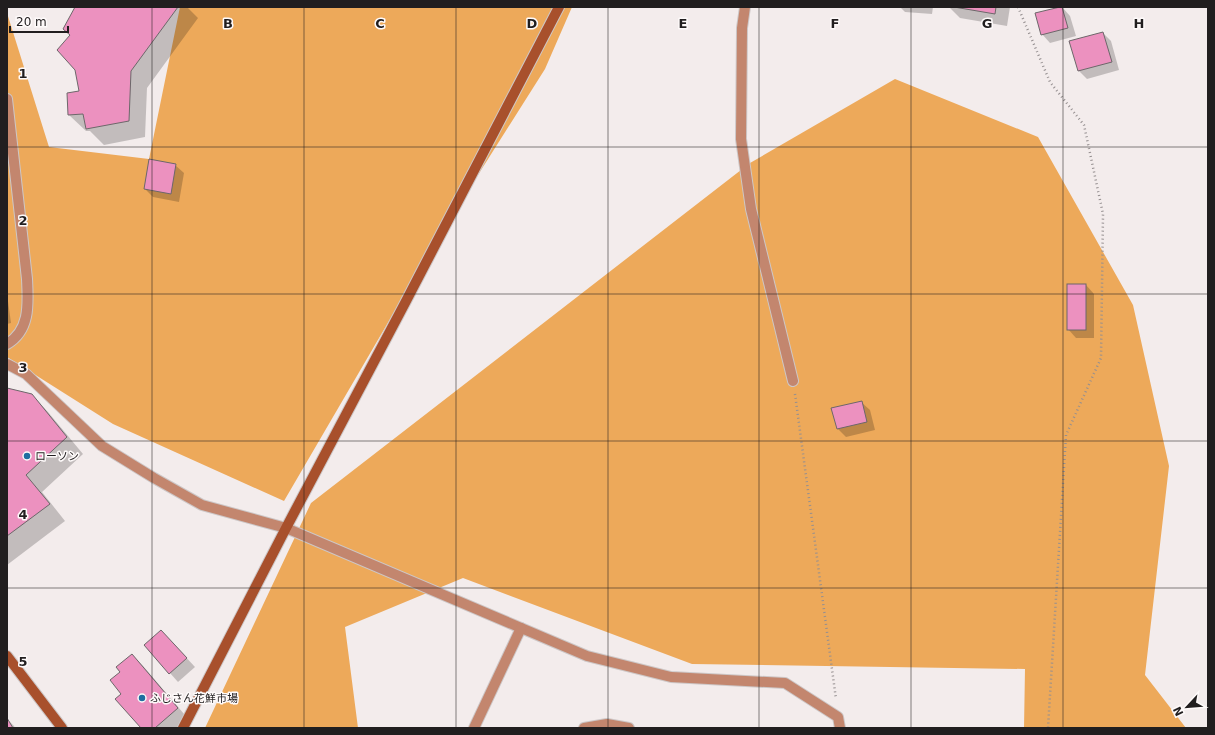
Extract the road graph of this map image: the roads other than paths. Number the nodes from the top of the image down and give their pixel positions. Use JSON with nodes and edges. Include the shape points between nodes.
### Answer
{"nodes":[{"id":1,"x":559,"y":7,"type":"edge"},
{"id":2,"x":745,"y":7,"type":"edge"},
{"id":3,"x":7,"y":99,"type":"edge"},
{"id":4,"x":7,"y":344,"type":"edge"},
{"id":5,"x":7,"y":364,"type":"edge"},
{"id":6,"x":793,"y":381,"type":"road end"},
{"id":7,"x":286,"y":528,"type":"junction"},
{"id":8,"x":521,"y":628,"type":"junction"},
{"id":9,"x":7,"y":656,"type":"edge"},
{"id":10,"x":62,"y":728,"type":"edge"},
{"id":11,"x":183,"y":728,"type":"edge"},
{"id":12,"x":474,"y":728,"type":"edge"},
{"id":13,"x":584,"y":728,"type":"edge"},
{"id":14,"x":629,"y":728,"type":"edge"},
{"id":15,"x":840,"y":728,"type":"edge"}],
"edges":[{"from":1,"to":7,"type":"street"},
{"from":2,"to":6,"type":"street","via":[[742,28],[741,139],[751,209]]},
{"from":3,"to":4,"type":"street","via":[[29,304],[25,322],[14,340]]},
{"from":5,"to":7,"type":"street","via":[[26,374],[102,446],[154,478],[202,505]]},
{"from":7,"to":8,"type":"street"},
{"from":7,"to":11,"type":"street"},
{"from":8,"to":12,"type":"street"},
{"from":8,"to":15,"type":"street","via":[[587,656],[671,677],[785,683],[838,717]]},
{"from":9,"to":10,"type":"street"},
{"from":13,"to":14,"type":"street","via":[[607,724]]}]}
